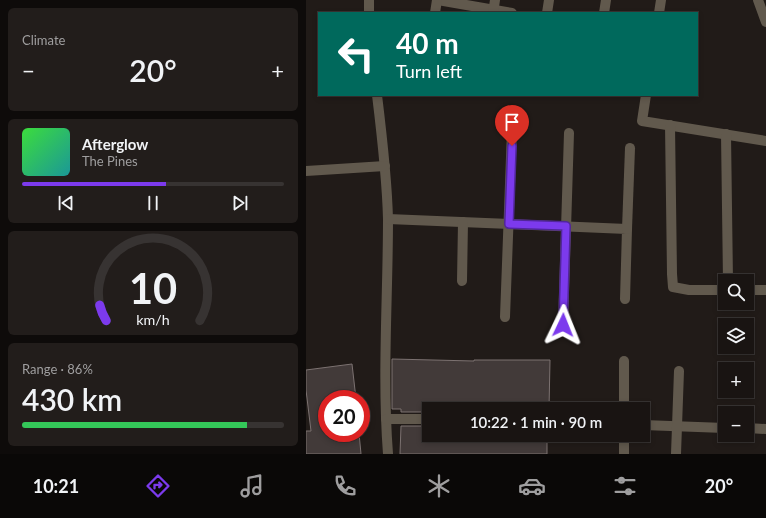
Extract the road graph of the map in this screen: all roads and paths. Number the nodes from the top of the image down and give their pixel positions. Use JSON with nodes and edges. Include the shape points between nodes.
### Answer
{"nodes":[{"id":1,"x":369,"y":0,"type":"edge"},
{"id":2,"x":438,"y":0,"type":"edge"},
{"id":3,"x":549,"y":0,"type":"edge"},
{"id":4,"x":606,"y":0,"type":"edge"},
{"id":5,"x":662,"y":0,"type":"edge"},
{"id":6,"x":758,"y":0,"type":"edge"},
{"id":7,"x":494,"y":8,"type":"edge"},
{"id":8,"x":369,"y":12,"type":"edge"},
{"id":9,"x":434,"y":12,"type":"edge"},
{"id":10,"x":508,"y":12,"type":"edge"},
{"id":11,"x":547,"y":12,"type":"edge"},
{"id":12,"x":604,"y":12,"type":"edge"},
{"id":13,"x":659,"y":12,"type":"edge"},
{"id":14,"x":766,"y":22,"type":"edge"},
{"id":15,"x":377,"y":96,"type":"edge"},
{"id":16,"x":646,"y":96,"type":"edge"},
{"id":17,"x":670,"y":125,"type":"junction"},
{"id":18,"x":512,"y":130,"type":"dead end"},
{"id":19,"x":570,"y":133,"type":"dead end"},
{"id":20,"x":726,"y":134,"type":"junction"},
{"id":21,"x":766,"y":141,"type":"edge"},
{"id":22,"x":630,"y":148,"type":"dead end"},
{"id":23,"x":385,"y":166,"type":"junction"},
{"id":24,"x":306,"y":171,"type":"edge"},
{"id":25,"x":388,"y":219,"type":"junction"},
{"id":26,"x":467,"y":222,"type":"junction"},
{"id":27,"x":509,"y":224,"type":"junction"},
{"id":28,"x":566,"y":226,"type":"junction"},
{"id":29,"x":627,"y":229,"type":"junction"},
{"id":30,"x":728,"y":274,"type":"edge"},
{"id":31,"x":462,"y":281,"type":"dead end"},
{"id":32,"x":718,"y":290,"type":"edge"},
{"id":33,"x":754,"y":290,"type":"edge"},
{"id":34,"x":766,"y":290,"type":"edge"},
{"id":35,"x":625,"y":299,"type":"dead end"},
{"id":36,"x":506,"y":317,"type":"dead end"},
{"id":37,"x":563,"y":325,"type":"dead end"},
{"id":38,"x":624,"y":361,"type":"dead end"},
{"id":39,"x":679,"y":371,"type":"dead end"},
{"id":40,"x":624,"y":402,"type":"edge"},
{"id":41,"x":386,"y":419,"type":"junction"},
{"id":42,"x":422,"y":419,"type":"edge"},
{"id":43,"x":650,"y":425,"type":"edge"},
{"id":44,"x":676,"y":426,"type":"junction"},
{"id":45,"x":718,"y":428,"type":"edge"},
{"id":46,"x":754,"y":428,"type":"edge"},
{"id":47,"x":766,"y":429,"type":"edge"},
{"id":48,"x":624,"y":442,"type":"edge"},
{"id":49,"x":388,"y":454,"type":"edge"},
{"id":50,"x":624,"y":454,"type":"edge"},
{"id":51,"x":676,"y":454,"type":"edge"}],
"edges":[{"from":1,"to":8,"type":"street"},
{"from":2,"to":7,"type":"street"},
{"from":2,"to":9,"type":"street"},
{"from":3,"to":11,"type":"street"},
{"from":4,"to":12,"type":"street"},
{"from":5,"to":13,"type":"street"},
{"from":6,"to":14,"type":"street"},
{"from":7,"to":10,"type":"street"},
{"from":15,"to":23,"type":"street"},
{"from":16,"to":17,"type":"street","via":[[642,121]]},
{"from":17,"to":20,"type":"street"},
{"from":17,"to":32,"type":"street","via":[[673,287]]},
{"from":18,"to":27,"type":"street"},
{"from":19,"to":28,"type":"street"},
{"from":20,"to":21,"type":"street"},
{"from":20,"to":30,"type":"street"},
{"from":22,"to":29,"type":"street"},
{"from":23,"to":24,"type":"street"},
{"from":23,"to":25,"type":"street"},
{"from":25,"to":26,"type":"street"},
{"from":25,"to":41,"type":"street"},
{"from":26,"to":27,"type":"street"},
{"from":26,"to":31,"type":"street"},
{"from":27,"to":28,"type":"street"},
{"from":27,"to":36,"type":"street"},
{"from":28,"to":29,"type":"street"},
{"from":28,"to":37,"type":"street"},
{"from":29,"to":35,"type":"street"},
{"from":33,"to":34,"type":"street"},
{"from":38,"to":40,"type":"street"},
{"from":39,"to":44,"type":"street"},
{"from":41,"to":42,"type":"street"},
{"from":41,"to":49,"type":"street"},
{"from":43,"to":44,"type":"street"},
{"from":44,"to":45,"type":"street"},
{"from":44,"to":51,"type":"street"},
{"from":46,"to":47,"type":"street"},
{"from":48,"to":50,"type":"street"}]}
